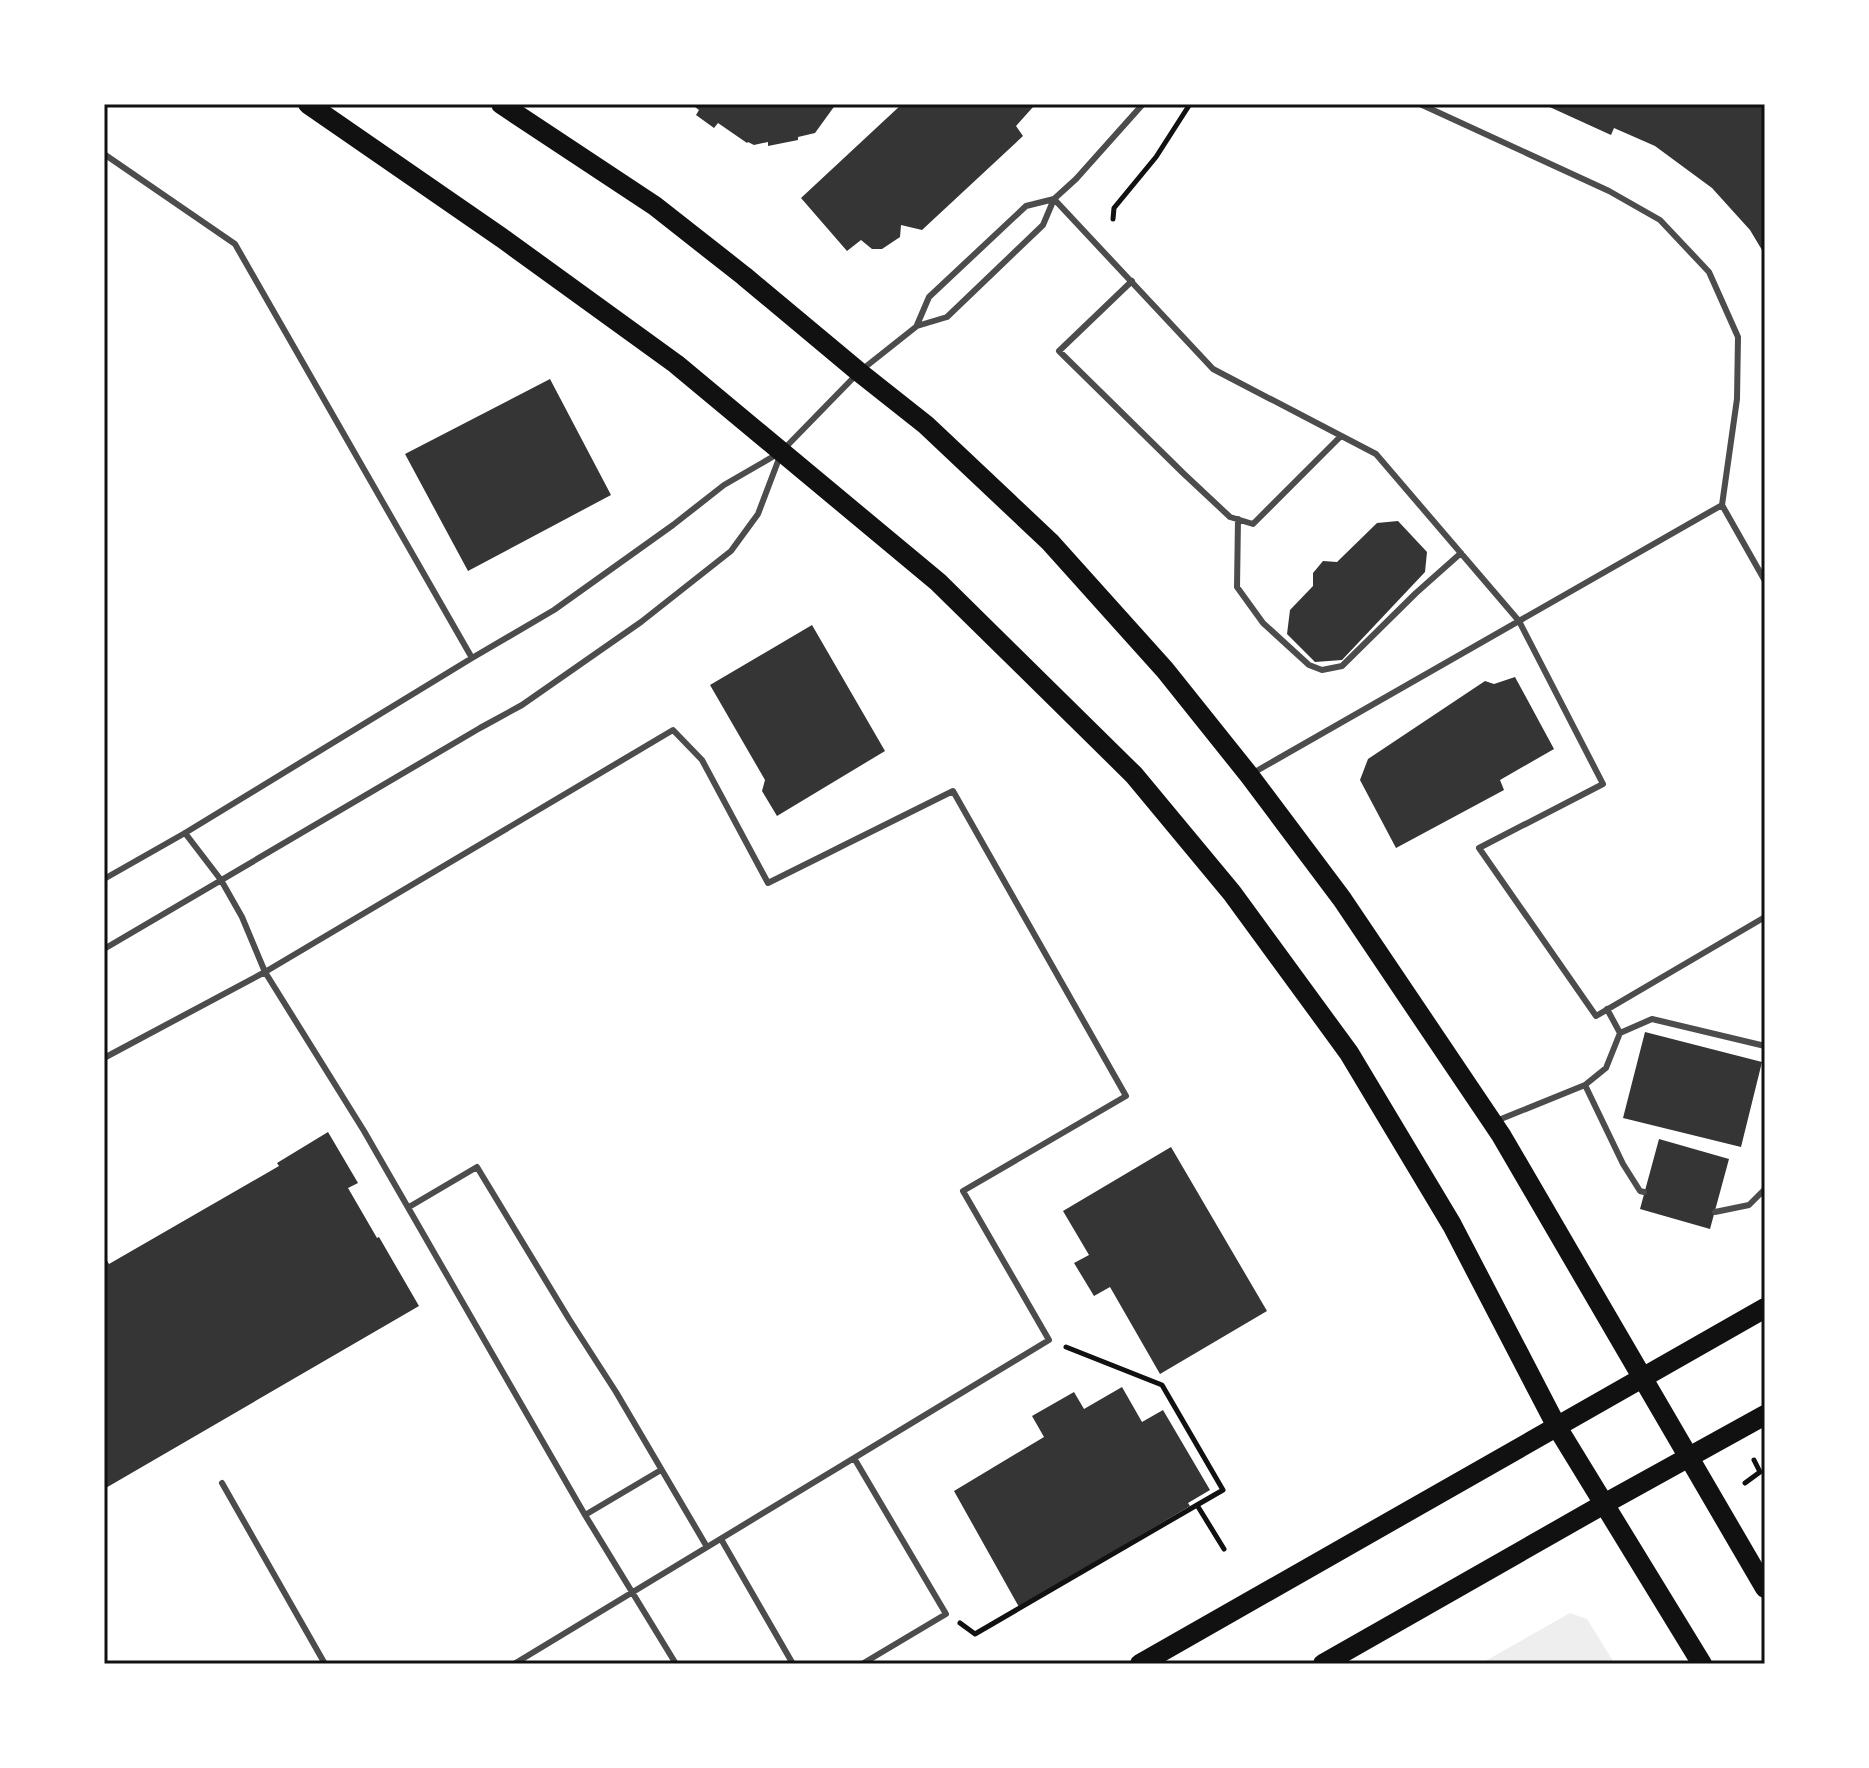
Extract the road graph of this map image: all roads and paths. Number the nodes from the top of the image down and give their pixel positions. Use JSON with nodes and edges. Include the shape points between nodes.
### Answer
{"nodes":[{"id":1,"x":308,"y":104,"type":"edge"},
{"id":2,"x":501,"y":104,"type":"edge"},
{"id":3,"x":1143,"y":104,"type":"edge"},
{"id":4,"x":1190,"y":104,"type":"edge"},
{"id":5,"x":1420,"y":104,"type":"edge"},
{"id":6,"x":104,"y":154,"type":"edge"},
{"id":7,"x":1054,"y":199,"type":"junction"},
{"id":8,"x":1113,"y":219,"type":"dead end"},
{"id":9,"x":1132,"y":281,"type":"junction"},
{"id":10,"x":917,"y":326,"type":"junction"},
{"id":11,"x":859,"y":372,"type":"junction"},
{"id":12,"x":1341,"y":436,"type":"junction"},
{"id":13,"x":781,"y":452,"type":"junction"},
{"id":14,"x":1722,"y":505,"type":"junction"},
{"id":15,"x":1238,"y":519,"type":"junction"},
{"id":16,"x":1461,"y":553,"type":"junction"},
{"id":17,"x":1765,"y":581,"type":"edge"},
{"id":18,"x":1519,"y":621,"type":"junction"},
{"id":19,"x":472,"y":658,"type":"junction"},
{"id":20,"x":1249,"y":775,"type":"junction"},
{"id":21,"x":185,"y":833,"type":"junction"},
{"id":22,"x":104,"y":879,"type":"edge"},
{"id":23,"x":221,"y":880,"type":"junction"},
{"id":24,"x":1765,"y":917,"type":"edge"},
{"id":25,"x":104,"y":949,"type":"edge"},
{"id":26,"x":265,"y":972,"type":"junction"},
{"id":27,"x":1607,"y":1009,"type":"junction"},
{"id":28,"x":1620,"y":1033,"type":"junction"},
{"id":29,"x":1765,"y":1046,"type":"edge"},
{"id":30,"x":104,"y":1058,"type":"edge"},
{"id":31,"x":1585,"y":1085,"type":"junction"},
{"id":32,"x":1492,"y":1123,"type":"junction"},
{"id":33,"x":1765,"y":1189,"type":"edge"},
{"id":34,"x":1644,"y":1192,"type":"dead end"},
{"id":35,"x":409,"y":1207,"type":"junction"},
{"id":36,"x":1715,"y":1212,"type":"dead end"},
{"id":37,"x":1765,"y":1308,"type":"edge"},
{"id":38,"x":1049,"y":1340,"type":"junction"},
{"id":39,"x":1642,"y":1376,"type":"junction"},
{"id":40,"x":1765,"y":1415,"type":"edge"},
{"id":41,"x":1557,"y":1427,"type":"junction"},
{"id":42,"x":1689,"y":1457,"type":"junction"},
{"id":43,"x":854,"y":1458,"type":"junction"},
{"id":44,"x":1754,"y":1460,"type":"dead end"},
{"id":45,"x":661,"y":1470,"type":"junction"},
{"id":46,"x":1762,"y":1473,"type":"edge"},
{"id":47,"x":222,"y":1483,"type":"dead end"},
{"id":48,"x":1745,"y":1483,"type":"dead end"},
{"id":49,"x":1604,"y":1504,"type":"junction"},
{"id":50,"x":1197,"y":1505,"type":"junction"},
{"id":51,"x":585,"y":1515,"type":"junction"},
{"id":52,"x":721,"y":1539,"type":"junction"},
{"id":53,"x":707,"y":1547,"type":"junction"},
{"id":54,"x":1224,"y":1549,"type":"dead end"},
{"id":55,"x":1765,"y":1588,"type":"edge"},
{"id":56,"x":633,"y":1593,"type":"junction"},
{"id":57,"x":946,"y":1614,"type":"junction"},
{"id":58,"x":527,"y":1661,"type":"edge"},
{"id":59,"x":325,"y":1664,"type":"edge"},
{"id":60,"x":514,"y":1664,"type":"edge"},
{"id":61,"x":676,"y":1664,"type":"edge"},
{"id":62,"x":793,"y":1664,"type":"edge"},
{"id":63,"x":862,"y":1664,"type":"edge"},
{"id":64,"x":1140,"y":1664,"type":"edge"},
{"id":65,"x":1323,"y":1664,"type":"edge"},
{"id":66,"x":1702,"y":1664,"type":"edge"}],
"edges":[{"from":1,"to":13,"type":"main road","via":[[676,364]]},
{"from":2,"to":11,"type":"main road","via":[[655,206]]},
{"from":3,"to":7,"type":"lane"},
{"from":4,"to":8,"type":"path","via":[[1114,208]]},
{"from":5,"to":14,"type":"lane","via":[[1660,220],[1709,272],[1738,337],[1737,399]]},
{"from":6,"to":19,"type":"lane","via":[[235,244]]},
{"from":7,"to":9,"type":"lane"},
{"from":7,"to":10,"type":"lane","via":[[1043,225],[947,317]]},
{"from":7,"to":10,"type":"lane","via":[[1026,206],[929,297]]},
{"from":9,"to":12,"type":"lane","via":[[1213,369]]},
{"from":9,"to":15,"type":"lane","via":[[1059,351],[1183,473]]},
{"from":10,"to":11,"type":"lane"},
{"from":11,"to":13,"type":"lane"},
{"from":11,"to":20,"type":"main road","via":[[926,425],[1050,542],[1165,670]]},
{"from":12,"to":15,"type":"lane","via":[[1253,524]]},
{"from":12,"to":16,"type":"lane","via":[[1376,454]]},
{"from":13,"to":19,"type":"lane","via":[[724,485],[554,610]]},
{"from":13,"to":23,"type":"lane","via":[[758,514],[731,551],[641,622],[522,705]]},
{"from":13,"to":41,"type":"main road","via":[[971,614],[1134,775],[1232,893],[1349,1053],[1452,1225]]},
{"from":14,"to":17,"type":"lane"},
{"from":14,"to":18,"type":"lane"},
{"from":15,"to":16,"type":"lane","via":[[1237,587],[1263,623],[1309,665],[1322,670],[1342,666]]},
{"from":16,"to":18,"type":"lane"},
{"from":18,"to":20,"type":"lane"},
{"from":18,"to":27,"type":"lane","via":[[1603,784],[1479,848],[1596,1016]]},
{"from":19,"to":21,"type":"lane"},
{"from":20,"to":32,"type":"main road","via":[[1342,899]]},
{"from":21,"to":22,"type":"lane"},
{"from":21,"to":23,"type":"lane"},
{"from":23,"to":25,"type":"lane"},
{"from":23,"to":26,"type":"lane"},
{"from":24,"to":27,"type":"lane"},
{"from":26,"to":30,"type":"lane"},
{"from":26,"to":35,"type":"lane"},
{"from":26,"to":38,"type":"lane","via":[[673,730],[702,760],[768,883],[953,791],[1126,1096],[963,1191]]},
{"from":27,"to":28,"type":"lane"},
{"from":28,"to":29,"type":"lane","via":[[1652,1019]]},
{"from":28,"to":31,"type":"lane","via":[[1606,1068]]},
{"from":31,"to":32,"type":"lane"},
{"from":31,"to":34,"type":"lane","via":[[1623,1164]]},
{"from":32,"to":39,"type":"main road"},
{"from":33,"to":36,"type":"lane","via":[[1749,1205]]},
{"from":35,"to":45,"type":"lane","via":[[477,1167]]},
{"from":35,"to":51,"type":"lane"},
{"from":37,"to":39,"type":"main road"},
{"from":38,"to":43,"type":"lane"},
{"from":38,"to":50,"type":"path","via":[[1162,1385],[1223,1490]]},
{"from":39,"to":41,"type":"main road"},
{"from":39,"to":42,"type":"main road"},
{"from":40,"to":42,"type":"main road"},
{"from":41,"to":49,"type":"main road"},
{"from":41,"to":64,"type":"main road"},
{"from":42,"to":49,"type":"main road"},
{"from":42,"to":55,"type":"main road"},
{"from":43,"to":52,"type":"lane"},
{"from":43,"to":57,"type":"lane"},
{"from":44,"to":46,"type":"path"},
{"from":45,"to":51,"type":"lane"},
{"from":45,"to":53,"type":"lane"},
{"from":46,"to":48,"type":"path"},
{"from":47,"to":59,"type":"lane"},
{"from":49,"to":65,"type":"main road"},
{"from":49,"to":66,"type":"main road"},
{"from":50,"to":54,"type":"path"},
{"from":50,"to":57,"type":"path","via":[[975,1634]]},
{"from":51,"to":56,"type":"lane"},
{"from":52,"to":53,"type":"lane"},
{"from":52,"to":62,"type":"lane"},
{"from":53,"to":56,"type":"lane"},
{"from":56,"to":58,"type":"lane"},
{"from":56,"to":61,"type":"lane"},
{"from":57,"to":63,"type":"lane"},
{"from":58,"to":60,"type":"lane"}]}
